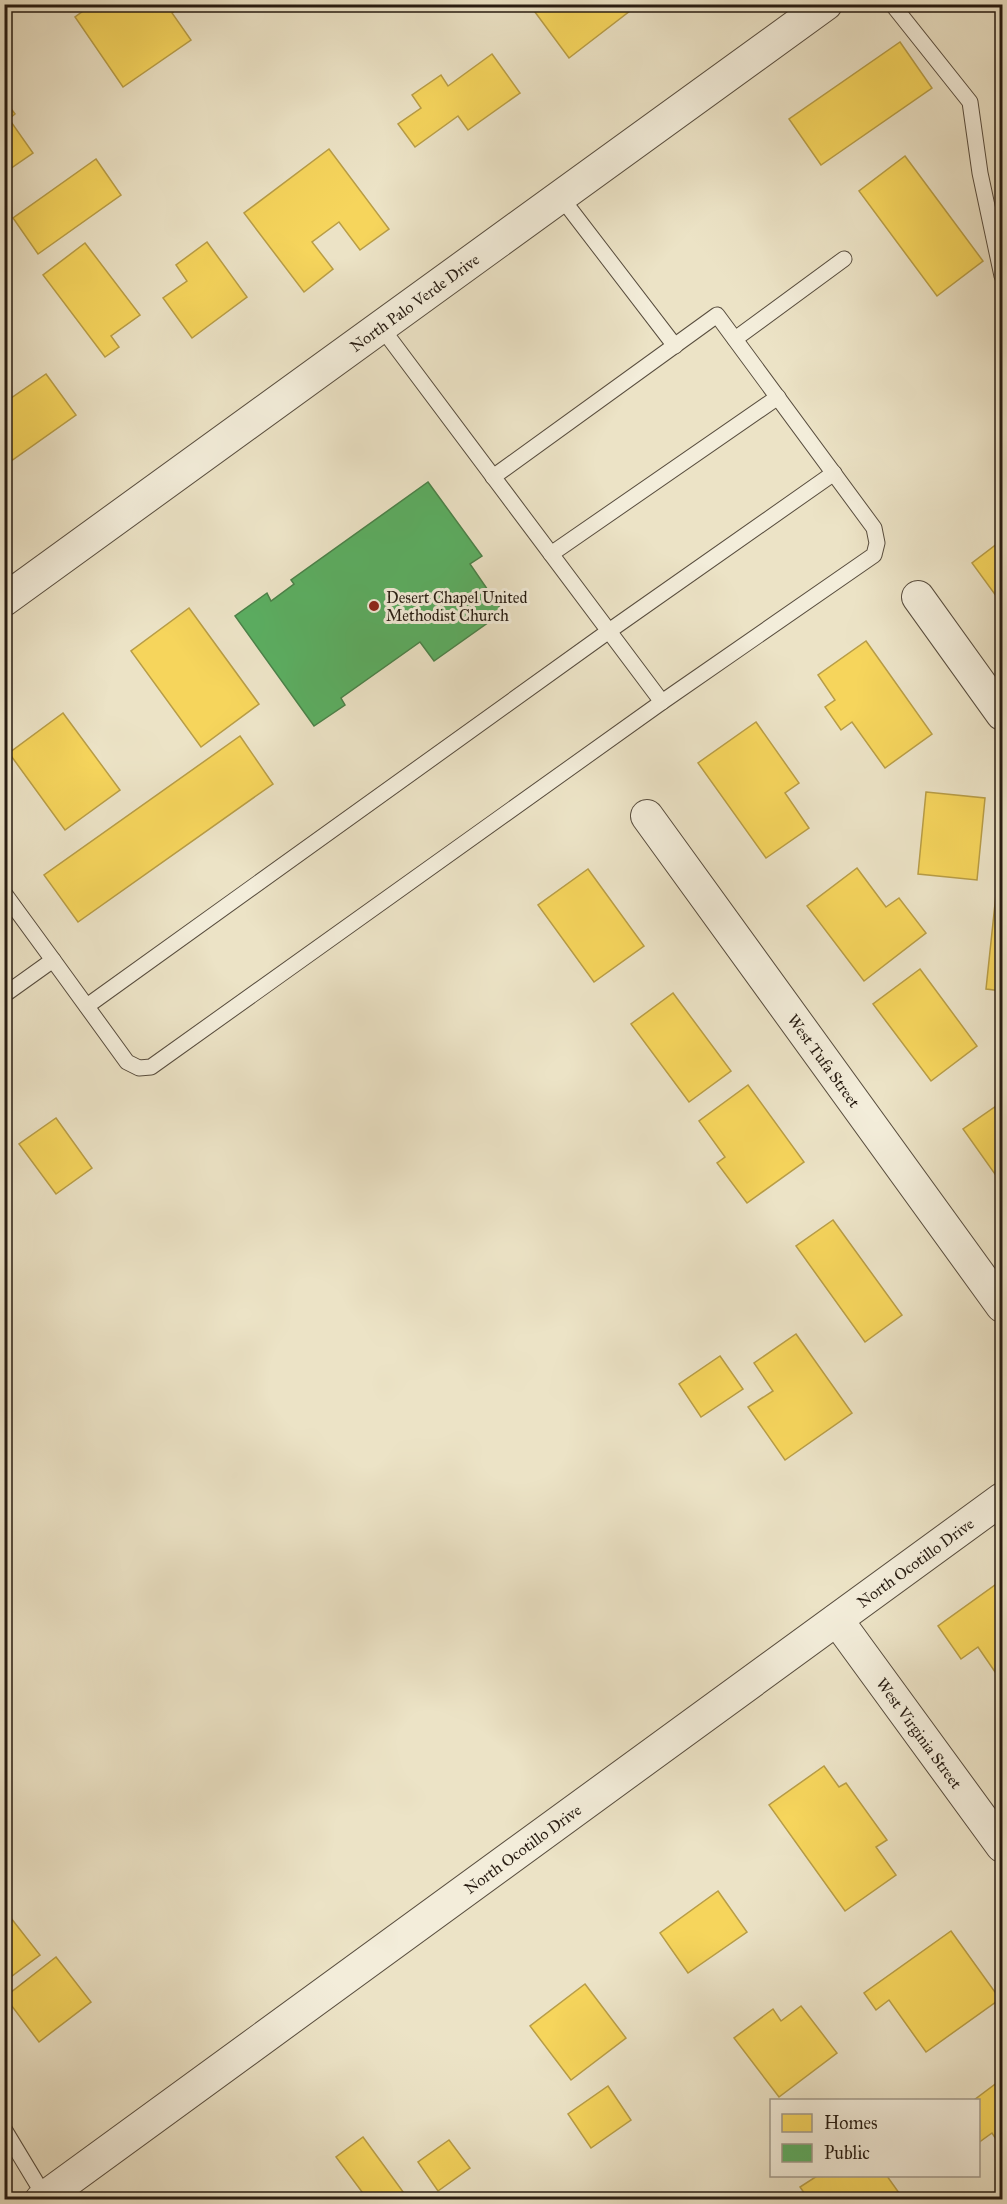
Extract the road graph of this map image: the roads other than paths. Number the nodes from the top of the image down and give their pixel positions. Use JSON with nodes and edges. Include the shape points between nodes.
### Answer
{"nodes":[{"id":1,"x":826,"y":4,"type":"edge"},
{"id":2,"x":892,"y":4,"type":"edge"},
{"id":3,"x":560,"y":196,"type":"junction"},
{"id":4,"x":844,"y":259,"type":"dead end"},
{"id":5,"x":1002,"y":276,"type":"edge"},
{"id":6,"x":381,"y":327,"type":"junction"},
{"id":7,"x":735,"y":339,"type":"junction"},
{"id":8,"x":675,"y":346,"type":"junction"},
{"id":9,"x":777,"y":396,"type":"junction"},
{"id":10,"x":834,"y":473,"type":"junction"},
{"id":11,"x":493,"y":477,"type":"junction"},
{"id":12,"x":551,"y":554,"type":"junction"},
{"id":13,"x":918,"y":597,"type":"dead end"},
{"id":14,"x":4,"y":600,"type":"edge"},
{"id":15,"x":609,"y":631,"type":"junction"},
{"id":16,"x":662,"y":702,"type":"junction"},
{"id":17,"x":1002,"y":714,"type":"edge"},
{"id":18,"x":646,"y":816,"type":"dead end"},
{"id":19,"x":4,"y":893,"type":"edge"},
{"id":20,"x":53,"y":960,"type":"junction"},
{"id":21,"x":4,"y":995,"type":"edge"},
{"id":22,"x":87,"y":1006,"type":"junction"},
{"id":23,"x":1002,"y":1306,"type":"edge"},
{"id":24,"x":1002,"y":1499,"type":"edge"},
{"id":25,"x":837,"y":1620,"type":"junction"},
{"id":26,"x":1002,"y":1846,"type":"edge"},
{"id":27,"x":4,"y":2129,"type":"edge"},
{"id":28,"x":43,"y":2198,"type":"edge"}],
"edges":[{"from":1,"to":3,"type":"street","name":"North Palo Verde Drive"},
{"from":2,"to":5,"type":"lane","via":[[970,102]]},
{"from":3,"to":6,"type":"street","name":"North Palo Verde Drive"},
{"from":3,"to":8,"type":"lane"},
{"from":4,"to":7,"type":"lane"},
{"from":6,"to":11,"type":"lane"},
{"from":6,"to":14,"type":"street","name":"North Palo Verde Drive"},
{"from":7,"to":8,"type":"lane","via":[[717,315]]},
{"from":7,"to":9,"type":"lane"},
{"from":8,"to":11,"type":"lane"},
{"from":9,"to":10,"type":"lane"},
{"from":9,"to":12,"type":"lane"},
{"from":10,"to":15,"type":"lane"},
{"from":10,"to":16,"type":"lane","via":[[874,528],[874,555]]},
{"from":11,"to":12,"type":"lane"},
{"from":12,"to":15,"type":"lane"},
{"from":13,"to":17,"type":"street"},
{"from":15,"to":16,"type":"lane"},
{"from":15,"to":22,"type":"lane"},
{"from":16,"to":22,"type":"lane","via":[[151,1068],[127,1062]]},
{"from":18,"to":23,"type":"street","name":"West Tufa Street"},
{"from":19,"to":20,"type":"lane"},
{"from":20,"to":21,"type":"lane"},
{"from":20,"to":22,"type":"lane"},
{"from":24,"to":25,"type":"street","name":"North Ocotillo Drive"},
{"from":25,"to":26,"type":"street","name":"West Virginia Street"},
{"from":25,"to":28,"type":"street","name":"North Ocotillo Drive"},
{"from":27,"to":28,"type":"lane"}]}
